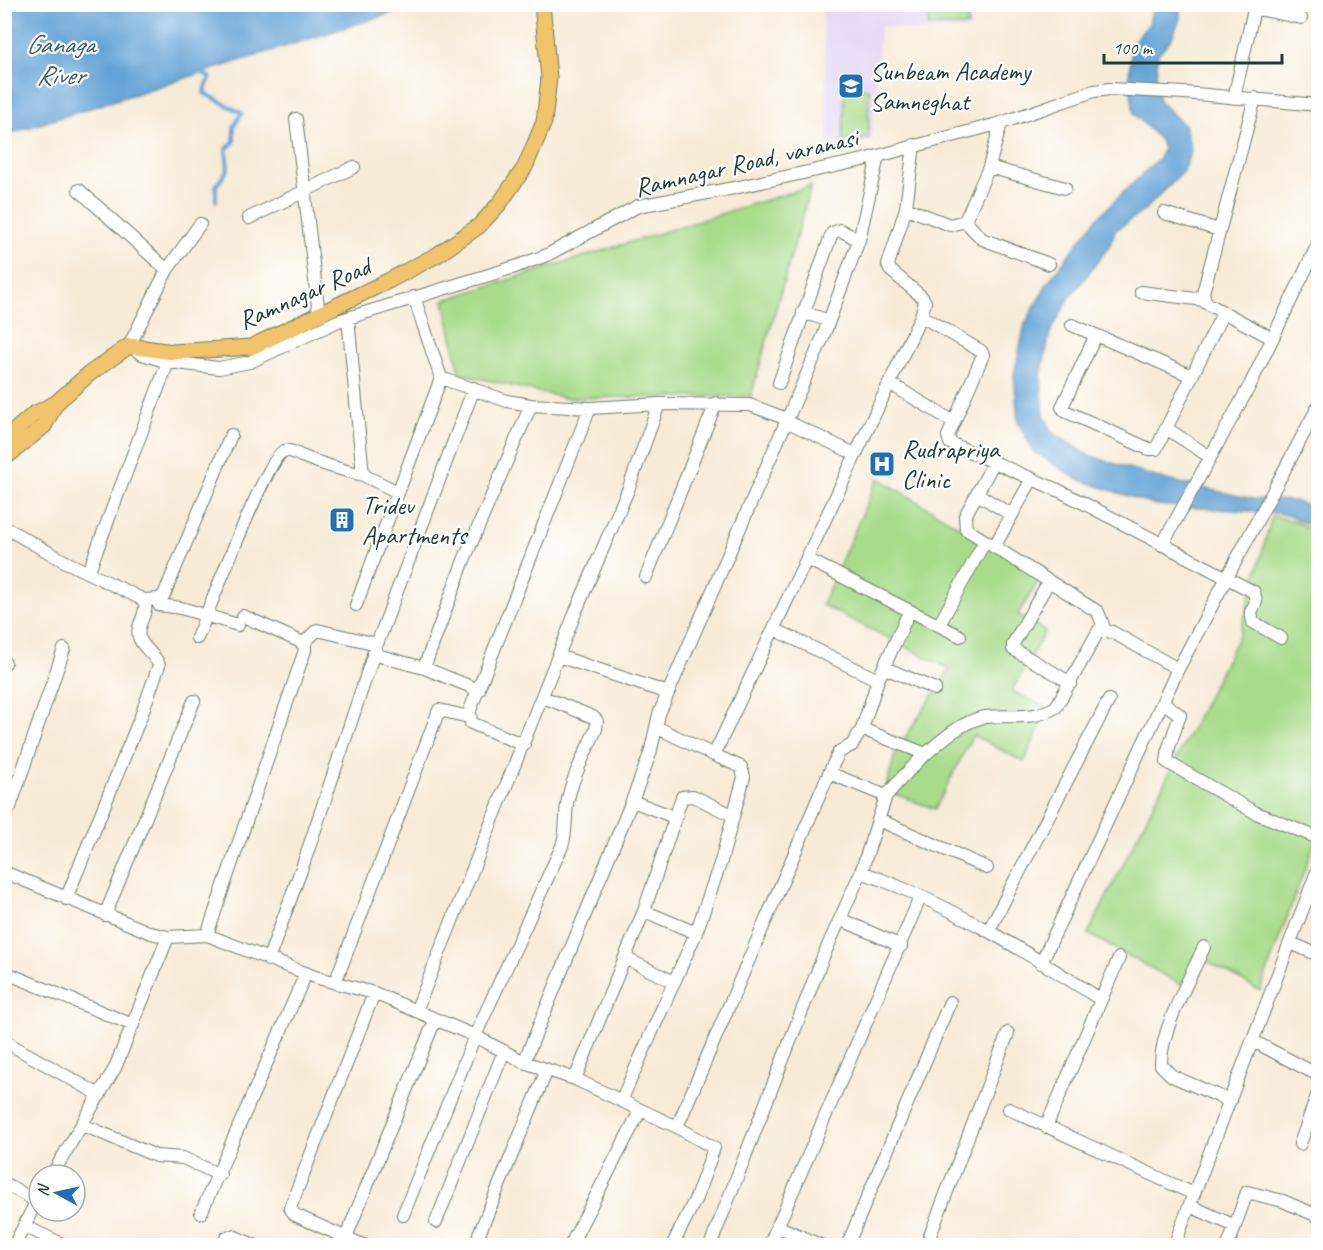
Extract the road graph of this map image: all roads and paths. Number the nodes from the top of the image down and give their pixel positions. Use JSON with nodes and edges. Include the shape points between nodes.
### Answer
{"nodes":[{"id":1,"x":542,"y":4,"type":"edge"},
{"id":2,"x":1255,"y":6,"type":"edge"},
{"id":3,"x":1301,"y":18,"type":"dead end"},
{"id":4,"x":1234,"y":98,"type":"junction"},
{"id":5,"x":1255,"y":98,"type":"junction"},
{"id":6,"x":1318,"y":105,"type":"edge"},
{"id":7,"x":296,"y":119,"type":"dead end"},
{"id":8,"x":1001,"y":123,"type":"junction"},
{"id":9,"x":914,"y":145,"type":"junction"},
{"id":10,"x":878,"y":156,"type":"junction"},
{"id":11,"x":354,"y":167,"type":"dead end"},
{"id":12,"x":989,"y":167,"type":"junction"},
{"id":13,"x":1065,"y":188,"type":"dead end"},
{"id":14,"x":79,"y":190,"type":"dead end"},
{"id":15,"x":305,"y":190,"type":"junction"},
{"id":16,"x":906,"y":208,"type":"junction"},
{"id":17,"x":1318,"y":208,"type":"edge"},
{"id":18,"x":1164,"y":213,"type":"dead end"},
{"id":19,"x":249,"y":218,"type":"dead end"},
{"id":20,"x":965,"y":221,"type":"junction"},
{"id":21,"x":1318,"y":223,"type":"edge"},
{"id":22,"x":200,"y":224,"type":"dead end"},
{"id":23,"x":1219,"y":230,"type":"junction"},
{"id":24,"x":859,"y":240,"type":"junction"},
{"id":25,"x":1318,"y":244,"type":"edge"},
{"id":26,"x":1049,"y":264,"type":"dead end"},
{"id":27,"x":167,"y":270,"type":"junction"},
{"id":28,"x":1141,"y":292,"type":"dead end"},
{"id":29,"x":414,"y":297,"type":"junction"},
{"id":30,"x":1204,"y":300,"type":"junction"},
{"id":31,"x":803,"y":312,"type":"junction"},
{"id":32,"x":1223,"y":313,"type":"junction"},
{"id":33,"x":319,"y":315,"type":"junction"},
{"id":34,"x":921,"y":316,"type":"junction"},
{"id":35,"x":348,"y":318,"type":"junction"},
{"id":36,"x":828,"y":321,"type":"junction"},
{"id":37,"x":1072,"y":325,"type":"dead end"},
{"id":38,"x":1096,"y":335,"type":"junction"},
{"id":39,"x":1272,"y":338,"type":"junction"},
{"id":40,"x":129,"y":346,"type":"junction"},
{"id":41,"x":168,"y":362,"type":"junction"},
{"id":42,"x":1192,"y":376,"type":"junction"},
{"id":43,"x":441,"y":378,"type":"junction"},
{"id":44,"x":779,"y":383,"type":"dead end"},
{"id":45,"x":889,"y":383,"type":"junction"},
{"id":46,"x":474,"y":388,"type":"junction"},
{"id":47,"x":56,"y":403,"type":"junction"},
{"id":48,"x":659,"y":404,"type":"junction"},
{"id":49,"x":716,"y":404,"type":"junction"},
{"id":50,"x":531,"y":405,"type":"junction"},
{"id":51,"x":1318,"y":407,"type":"edge"},
{"id":52,"x":590,"y":408,"type":"junction"},
{"id":53,"x":787,"y":420,"type":"junction"},
{"id":54,"x":954,"y":422,"type":"junction"},
{"id":55,"x":1166,"y":428,"type":"junction"},
{"id":56,"x":231,"y":435,"type":"dead end"},
{"id":57,"x":4,"y":440,"type":"edge"},
{"id":58,"x":855,"y":454,"type":"junction"},
{"id":59,"x":1210,"y":457,"type":"junction"},
{"id":60,"x":4,"y":459,"type":"edge"},
{"id":61,"x":994,"y":462,"type":"junction"},
{"id":62,"x":363,"y":475,"type":"junction"},
{"id":63,"x":1032,"y":479,"type":"junction"},
{"id":64,"x":398,"y":492,"type":"junction"},
{"id":65,"x":977,"y":494,"type":"junction"},
{"id":66,"x":1012,"y":515,"type":"junction"},
{"id":67,"x":4,"y":527,"type":"edge"},
{"id":68,"x":989,"y":544,"type":"junction"},
{"id":69,"x":1162,"y":545,"type":"junction"},
{"id":70,"x":807,"y":559,"type":"junction"},
{"id":71,"x":88,"y":573,"type":"junction"},
{"id":72,"x":646,"y":577,"type":"dead end"},
{"id":73,"x":1225,"y":578,"type":"junction"},
{"id":74,"x":1049,"y":581,"type":"junction"},
{"id":75,"x":144,"y":600,"type":"junction"},
{"id":76,"x":159,"y":605,"type":"dead end"},
{"id":77,"x":356,"y":605,"type":"dead end"},
{"id":78,"x":909,"y":612,"type":"junction"},
{"id":79,"x":206,"y":615,"type":"junction"},
{"id":80,"x":939,"y":625,"type":"junction"},
{"id":81,"x":774,"y":629,"type":"junction"},
{"id":82,"x":1105,"y":630,"type":"junction"},
{"id":83,"x":960,"y":636,"type":"dead end"},
{"id":84,"x":197,"y":638,"type":"dead end"},
{"id":85,"x":1281,"y":638,"type":"dead end"},
{"id":86,"x":303,"y":644,"type":"junction"},
{"id":87,"x":64,"y":649,"type":"dead end"},
{"id":88,"x":375,"y":649,"type":"junction"},
{"id":89,"x":558,"y":656,"type":"junction"},
{"id":90,"x":424,"y":668,"type":"junction"},
{"id":91,"x":885,"y":668,"type":"junction"},
{"id":92,"x":1178,"y":669,"type":"junction"},
{"id":93,"x":878,"y":680,"type":"junction"},
{"id":94,"x":1071,"y":684,"type":"junction"},
{"id":95,"x":935,"y":689,"type":"dead end"},
{"id":96,"x":479,"y":690,"type":"junction"},
{"id":97,"x":668,"y":693,"type":"junction"},
{"id":98,"x":543,"y":697,"type":"junction"},
{"id":99,"x":1109,"y":700,"type":"dead end"},
{"id":100,"x":194,"y":701,"type":"dead end"},
{"id":101,"x":1163,"y":702,"type":"junction"},
{"id":102,"x":469,"y":717,"type":"junction"},
{"id":103,"x":656,"y":727,"type":"junction"},
{"id":104,"x":862,"y":729,"type":"junction"},
{"id":105,"x":524,"y":745,"type":"junction"},
{"id":106,"x":926,"y":754,"type":"junction"},
{"id":107,"x":714,"y":755,"type":"junction"},
{"id":108,"x":829,"y":773,"type":"junction"},
{"id":109,"x":886,"y":796,"type":"junction"},
{"id":110,"x":632,"y":801,"type":"junction"},
{"id":111,"x":4,"y":815,"type":"edge"},
{"id":112,"x":732,"y":815,"type":"junction"},
{"id":113,"x":674,"y":818,"type":"junction"},
{"id":114,"x":879,"y":820,"type":"junction"},
{"id":115,"x":1318,"y":838,"type":"edge"},
{"id":116,"x":987,"y":868,"type":"dead end"},
{"id":117,"x":1318,"y":869,"type":"edge"},
{"id":118,"x":4,"y":872,"type":"edge"},
{"id":119,"x":861,"y":872,"type":"junction"},
{"id":120,"x":920,"y":898,"type":"junction"},
{"id":121,"x":66,"y":899,"type":"junction"},
{"id":122,"x":644,"y":911,"type":"junction"},
{"id":123,"x":105,"y":915,"type":"junction"},
{"id":124,"x":840,"y":919,"type":"junction"},
{"id":125,"x":989,"y":930,"type":"junction"},
{"id":126,"x":696,"y":933,"type":"junction"},
{"id":127,"x":207,"y":935,"type":"junction"},
{"id":128,"x":168,"y":937,"type":"junction"},
{"id":129,"x":1291,"y":943,"type":"junction"},
{"id":130,"x":901,"y":946,"type":"junction"},
{"id":131,"x":1204,"y":947,"type":"dead end"},
{"id":132,"x":1318,"y":955,"type":"edge"},
{"id":133,"x":625,"y":958,"type":"junction"},
{"id":134,"x":1119,"y":958,"type":"dead end"},
{"id":135,"x":268,"y":960,"type":"junction"},
{"id":136,"x":1041,"y":963,"type":"junction"},
{"id":137,"x":4,"y":972,"type":"edge"},
{"id":138,"x":306,"y":974,"type":"junction"},
{"id":139,"x":674,"y":982,"type":"junction"},
{"id":140,"x":335,"y":984,"type":"junction"},
{"id":141,"x":374,"y":993,"type":"junction"},
{"id":142,"x":1100,"y":999,"type":"junction"},
{"id":143,"x":950,"y":1002,"type":"dead end"},
{"id":144,"x":416,"y":1011,"type":"junction"},
{"id":145,"x":435,"y":1020,"type":"junction"},
{"id":146,"x":133,"y":1025,"type":"junction"},
{"id":147,"x":1008,"y":1033,"type":"dead end"},
{"id":148,"x":476,"y":1036,"type":"junction"},
{"id":149,"x":4,"y":1041,"type":"edge"},
{"id":150,"x":1253,"y":1041,"type":"junction"},
{"id":151,"x":504,"y":1051,"type":"junction"},
{"id":152,"x":524,"y":1062,"type":"junction"},
{"id":153,"x":547,"y":1070,"type":"junction"},
{"id":154,"x":1318,"y":1075,"type":"edge"},
{"id":155,"x":575,"y":1079,"type":"junction"},
{"id":156,"x":1318,"y":1093,"type":"edge"},
{"id":157,"x":100,"y":1095,"type":"junction"},
{"id":158,"x":621,"y":1101,"type":"junction"},
{"id":159,"x":1230,"y":1101,"type":"junction"},
{"id":160,"x":1009,"y":1109,"type":"dead end"},
{"id":161,"x":640,"y":1111,"type":"junction"},
{"id":162,"x":82,"y":1125,"type":"junction"},
{"id":163,"x":678,"y":1127,"type":"junction"},
{"id":164,"x":1046,"y":1127,"type":"junction"},
{"id":165,"x":1300,"y":1144,"type":"dead end"},
{"id":166,"x":59,"y":1163,"type":"edge"},
{"id":167,"x":220,"y":1175,"type":"junction"},
{"id":168,"x":4,"y":1183,"type":"edge"},
{"id":169,"x":27,"y":1193,"type":"edge"},
{"id":170,"x":1192,"y":1200,"type":"junction"},
{"id":171,"x":201,"y":1213,"type":"dead end"},
{"id":172,"x":403,"y":1215,"type":"dead end"},
{"id":173,"x":1318,"y":1216,"type":"edge"},
{"id":174,"x":27,"y":1220,"type":"edge"},
{"id":175,"x":436,"y":1222,"type":"dead end"},
{"id":176,"x":24,"y":1226,"type":"junction"},
{"id":177,"x":777,"y":1226,"type":"junction"},
{"id":178,"x":1235,"y":1226,"type":"junction"},
{"id":179,"x":478,"y":1234,"type":"dead end"},
{"id":180,"x":346,"y":1237,"type":"junction"},
{"id":181,"x":14,"y":1245,"type":"edge"},
{"id":182,"x":66,"y":1245,"type":"edge"},
{"id":183,"x":222,"y":1245,"type":"edge"},
{"id":184,"x":256,"y":1245,"type":"edge"},
{"id":185,"x":365,"y":1245,"type":"edge"},
{"id":186,"x":570,"y":1245,"type":"edge"},
{"id":187,"x":672,"y":1245,"type":"edge"},
{"id":188,"x":710,"y":1245,"type":"edge"},
{"id":189,"x":769,"y":1245,"type":"edge"},
{"id":190,"x":822,"y":1245,"type":"edge"},
{"id":191,"x":848,"y":1245,"type":"edge"},
{"id":192,"x":926,"y":1245,"type":"edge"},
{"id":193,"x":1174,"y":1245,"type":"edge"},
{"id":194,"x":1228,"y":1245,"type":"edge"}],
"edges":[{"from":1,"to":33,"type":"main road","name":"Ramnagar Road","via":[[549,78],[544,122],[525,167],[500,203],[479,226],[437,255]]},
{"from":2,"to":3,"type":"street"},
{"from":2,"to":4,"type":"street"},
{"from":4,"to":5,"type":"street"},
{"from":4,"to":8,"type":"street","name":"Ramnagar Road, varanasi","via":[[1110,89]]},
{"from":5,"to":6,"type":"street"},
{"from":5,"to":23,"type":"street"},
{"from":7,"to":15,"type":"street"},
{"from":8,"to":9,"type":"street","name":"Ramnagar Road, varanasi"},
{"from":8,"to":12,"type":"street"},
{"from":9,"to":10,"type":"street","name":"Ramnagar Road, varanasi"},
{"from":9,"to":16,"type":"street"},
{"from":10,"to":24,"type":"street"},
{"from":10,"to":29,"type":"street","name":"Ramnagar Road, varanasi","via":[[638,206],[547,255]]},
{"from":11,"to":15,"type":"street"},
{"from":12,"to":13,"type":"street"},
{"from":12,"to":20,"type":"street"},
{"from":14,"to":27,"type":"street"},
{"from":15,"to":19,"type":"street"},
{"from":15,"to":33,"type":"street"},
{"from":16,"to":20,"type":"street","via":[[950,225]]},
{"from":16,"to":34,"type":"street","via":[[888,265],[922,297],[925,302]]},
{"from":17,"to":21,"type":"street"},
{"from":18,"to":23,"type":"street"},
{"from":20,"to":26,"type":"street","via":[[982,239]]},
{"from":22,"to":27,"type":"street"},
{"from":23,"to":30,"type":"street","via":[[1204,284]]},
{"from":24,"to":31,"type":"street","via":[[840,230],[832,233]]},
{"from":24,"to":36,"type":"street"},
{"from":25,"to":39,"type":"street"},
{"from":27,"to":40,"type":"street"},
{"from":28,"to":30,"type":"street"},
{"from":29,"to":35,"type":"street","name":"Ramnagar Road, varanasi"},
{"from":29,"to":43,"type":"street"},
{"from":30,"to":32,"type":"street"},
{"from":31,"to":36,"type":"street"},
{"from":31,"to":44,"type":"street"},
{"from":32,"to":39,"type":"street"},
{"from":32,"to":42,"type":"street"},
{"from":33,"to":40,"type":"main road","name":"Ramnagar Road","via":[[251,347],[173,352]]},
{"from":34,"to":45,"type":"street"},
{"from":34,"to":54,"type":"street","via":[[983,355]]},
{"from":35,"to":41,"type":"street","name":"Ramnagar Road, varanasi","via":[[250,362],[219,368]]},
{"from":35,"to":62,"type":"street"},
{"from":36,"to":53,"type":"street"},
{"from":37,"to":38,"type":"street"},
{"from":38,"to":42,"type":"street"},
{"from":38,"to":55,"type":"street","via":[[1063,401],[1065,411],[1149,448],[1160,444]]},
{"from":39,"to":59,"type":"street"},
{"from":40,"to":41,"type":"street","name":"Ramnagar Road, varanasi"},
{"from":40,"to":47,"type":"main road"},
{"from":41,"to":71,"type":"street"},
{"from":42,"to":55,"type":"street"},
{"from":43,"to":46,"type":"street"},
{"from":43,"to":64,"type":"street"},
{"from":45,"to":54,"type":"street"},
{"from":45,"to":58,"type":"street"},
{"from":46,"to":50,"type":"street"},
{"from":46,"to":88,"type":"street"},
{"from":47,"to":57,"type":"main road","via":[[33,414]]},
{"from":47,"to":60,"type":"main road","via":[[44,426]]},
{"from":48,"to":49,"type":"street"},
{"from":48,"to":52,"type":"street"},
{"from":48,"to":89,"type":"street","via":[[628,490]]},
{"from":49,"to":53,"type":"street","via":[[750,405]]},
{"from":49,"to":72,"type":"street"},
{"from":50,"to":52,"type":"street"},
{"from":50,"to":90,"type":"street","via":[[464,560]]},
{"from":51,"to":73,"type":"street"},
{"from":52,"to":96,"type":"street"},
{"from":53,"to":58,"type":"street"},
{"from":53,"to":97,"type":"street"},
{"from":54,"to":61,"type":"street","via":[[948,436],[950,444]]},
{"from":55,"to":59,"type":"street"},
{"from":56,"to":75,"type":"street","via":[[164,595]]},
{"from":58,"to":70,"type":"street"},
{"from":59,"to":69,"type":"street"},
{"from":61,"to":63,"type":"street"},
{"from":61,"to":65,"type":"street"},
{"from":62,"to":64,"type":"street"},
{"from":62,"to":79,"type":"street","via":[[292,452],[278,454]]},
{"from":63,"to":66,"type":"street"},
{"from":63,"to":69,"type":"street"},
{"from":64,"to":77,"type":"street"},
{"from":65,"to":66,"type":"street"},
{"from":65,"to":68,"type":"street","via":[[964,526]]},
{"from":66,"to":68,"type":"street"},
{"from":67,"to":71,"type":"street"},
{"from":68,"to":74,"type":"street"},
{"from":68,"to":80,"type":"street"},
{"from":69,"to":73,"type":"street"},
{"from":70,"to":78,"type":"street"},
{"from":70,"to":81,"type":"street"},
{"from":71,"to":75,"type":"street"},
{"from":73,"to":85,"type":"street","via":[[1254,592],[1253,622]]},
{"from":73,"to":92,"type":"street"},
{"from":74,"to":82,"type":"street","via":[[1098,612]]},
{"from":74,"to":94,"type":"street","via":[[1013,649]]},
{"from":75,"to":121,"type":"street","via":[[146,606],[138,634],[159,665]]},
{"from":76,"to":79,"type":"street"},
{"from":78,"to":80,"type":"street"},
{"from":78,"to":91,"type":"street"},
{"from":79,"to":84,"type":"street"},
{"from":79,"to":86,"type":"street","via":[[241,620]]},
{"from":80,"to":83,"type":"street"},
{"from":81,"to":93,"type":"street"},
{"from":81,"to":107,"type":"street"},
{"from":82,"to":92,"type":"street"},
{"from":82,"to":94,"type":"street","via":[[1095,634]]},
{"from":86,"to":88,"type":"street","via":[[317,630]]},
{"from":86,"to":127,"type":"street","via":[[305,650]]},
{"from":87,"to":111,"type":"street"},
{"from":88,"to":90,"type":"street"},
{"from":88,"to":135,"type":"street"},
{"from":89,"to":97,"type":"street"},
{"from":89,"to":98,"type":"street"},
{"from":90,"to":96,"type":"street"},
{"from":91,"to":93,"type":"street"},
{"from":91,"to":95,"type":"street"},
{"from":92,"to":101,"type":"street"},
{"from":93,"to":104,"type":"street"},
{"from":94,"to":106,"type":"street","via":[[1056,707],[1045,714],[977,719]]},
{"from":96,"to":102,"type":"street"},
{"from":97,"to":103,"type":"street"},
{"from":98,"to":105,"type":"street"},
{"from":98,"to":148,"type":"street","via":[[593,717],[596,729],[569,794],[568,826],[562,846]]},
{"from":99,"to":125,"type":"street"},
{"from":100,"to":123,"type":"street"},
{"from":101,"to":115,"type":"street","via":[[1180,715],[1167,762],[1256,813]]},
{"from":101,"to":136,"type":"street"},
{"from":102,"to":105,"type":"street","via":[[477,727]]},
{"from":102,"to":140,"type":"street","via":[[439,710]]},
{"from":103,"to":107,"type":"street"},
{"from":103,"to":110,"type":"street"},
{"from":104,"to":106,"type":"street"},
{"from":104,"to":108,"type":"street","via":[[852,746],[839,752]]},
{"from":105,"to":144,"type":"street"},
{"from":106,"to":109,"type":"street"},
{"from":107,"to":112,"type":"street","via":[[744,771]]},
{"from":108,"to":109,"type":"street"},
{"from":108,"to":163,"type":"street"},
{"from":109,"to":114,"type":"street"},
{"from":110,"to":113,"type":"street"},
{"from":110,"to":152,"type":"street"},
{"from":112,"to":113,"type":"street","via":[[686,795]]},
{"from":112,"to":126,"type":"street","via":[[722,861]]},
{"from":113,"to":122,"type":"street"},
{"from":114,"to":116,"type":"street"},
{"from":114,"to":119,"type":"street"},
{"from":117,"to":129,"type":"street"},
{"from":118,"to":121,"type":"street"},
{"from":119,"to":120,"type":"street"},
{"from":119,"to":124,"type":"street"},
{"from":120,"to":125,"type":"street"},
{"from":120,"to":130,"type":"street"},
{"from":121,"to":123,"type":"street"},
{"from":122,"to":126,"type":"street"},
{"from":122,"to":133,"type":"street"},
{"from":123,"to":128,"type":"street"},
{"from":124,"to":130,"type":"street"},
{"from":124,"to":188,"type":"street"},
{"from":125,"to":136,"type":"street"},
{"from":126,"to":139,"type":"street"},
{"from":127,"to":128,"type":"street"},
{"from":127,"to":135,"type":"street"},
{"from":128,"to":146,"type":"street"},
{"from":129,"to":132,"type":"street"},
{"from":129,"to":150,"type":"street"},
{"from":130,"to":177,"type":"street"},
{"from":131,"to":159,"type":"street","via":[[1172,1023],[1161,1065],[1172,1076]]},
{"from":133,"to":139,"type":"street"},
{"from":133,"to":155,"type":"street"},
{"from":134,"to":142,"type":"street"},
{"from":135,"to":138,"type":"street"},
{"from":136,"to":142,"type":"street"},
{"from":137,"to":146,"type":"street"},
{"from":138,"to":140,"type":"street"},
{"from":138,"to":167,"type":"street"},
{"from":139,"to":158,"type":"street"},
{"from":140,"to":141,"type":"street"},
{"from":141,"to":144,"type":"street"},
{"from":141,"to":180,"type":"street","via":[[290,1208],[295,1215]]},
{"from":142,"to":164,"type":"street"},
{"from":143,"to":191,"type":"street"},
{"from":144,"to":145,"type":"street"},
{"from":145,"to":148,"type":"street"},
{"from":145,"to":180,"type":"street"},
{"from":146,"to":157,"type":"street"},
{"from":147,"to":192,"type":"street"},
{"from":148,"to":151,"type":"street"},
{"from":148,"to":172,"type":"street"},
{"from":149,"to":157,"type":"street"},
{"from":150,"to":154,"type":"street"},
{"from":150,"to":159,"type":"street"},
{"from":151,"to":152,"type":"street"},
{"from":151,"to":175,"type":"street"},
{"from":152,"to":153,"type":"street"},
{"from":153,"to":155,"type":"street"},
{"from":153,"to":179,"type":"street"},
{"from":155,"to":158,"type":"street"},
{"from":156,"to":165,"type":"street"},
{"from":157,"to":162,"type":"street"},
{"from":158,"to":161,"type":"street"},
{"from":159,"to":170,"type":"street"},
{"from":160,"to":164,"type":"street"},
{"from":161,"to":163,"type":"street"},
{"from":161,"to":186,"type":"street"},
{"from":162,"to":166,"type":"street"},
{"from":162,"to":167,"type":"street","via":[[156,1156],[183,1158]]},
{"from":163,"to":187,"type":"street","via":[[714,1148],[696,1198]]},
{"from":164,"to":170,"type":"street"},
{"from":167,"to":171,"type":"street"},
{"from":168,"to":169,"type":"street"},
{"from":170,"to":178,"type":"street"},
{"from":170,"to":193,"type":"street"},
{"from":173,"to":178,"type":"street","via":[[1248,1192]]},
{"from":174,"to":176,"type":"street"},
{"from":176,"to":181,"type":"street"},
{"from":176,"to":182,"type":"street"},
{"from":177,"to":189,"type":"street"},
{"from":177,"to":190,"type":"street"},
{"from":178,"to":194,"type":"street"},
{"from":180,"to":185,"type":"street"},
{"from":183,"to":184,"type":"street","via":[[227,1237],[233,1236]]}]}
